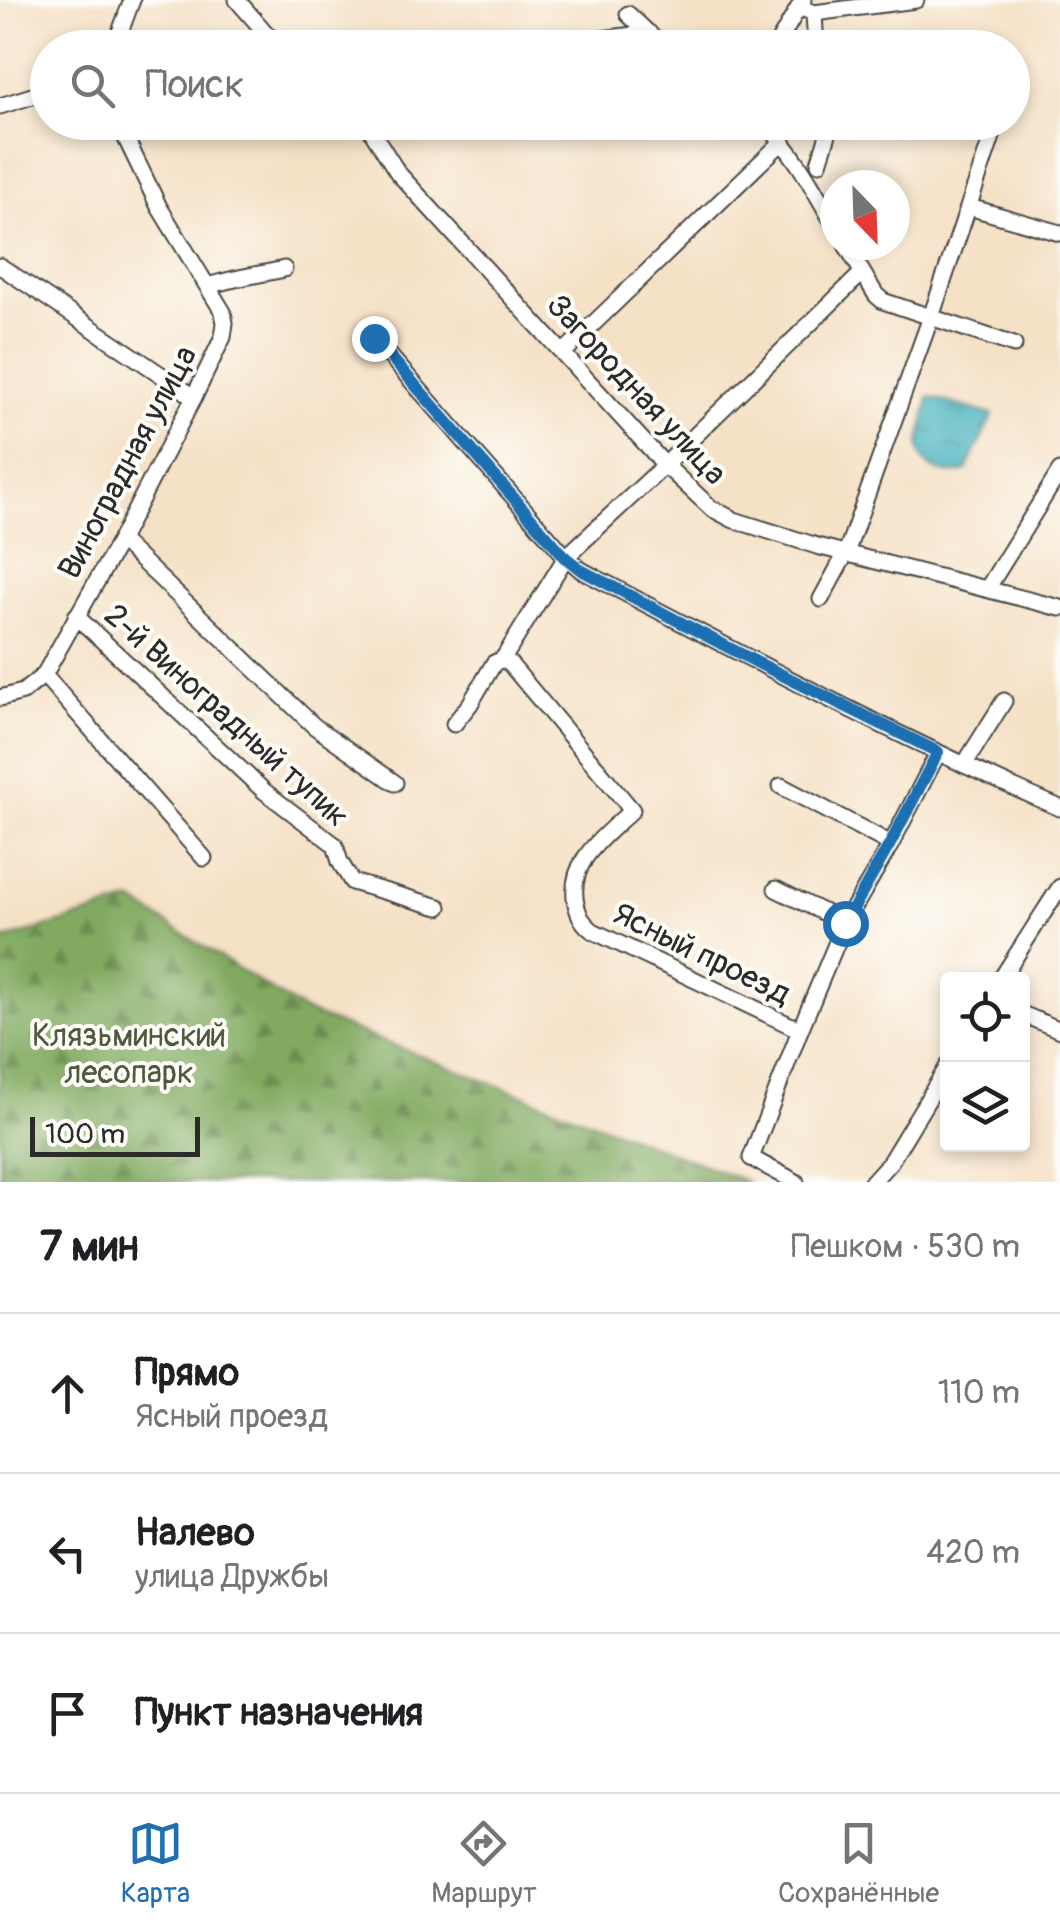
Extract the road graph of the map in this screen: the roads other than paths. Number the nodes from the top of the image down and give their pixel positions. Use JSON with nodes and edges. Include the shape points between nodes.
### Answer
{"nodes":[{"id":1,"x":132,"y":0,"type":"edge"},
{"id":2,"x":237,"y":0,"type":"edge"},
{"id":3,"x":916,"y":0,"type":"edge"},
{"id":4,"x":805,"y":7,"type":"edge"},
{"id":5,"x":628,"y":14,"type":"dead end"},
{"id":6,"x":121,"y":30,"type":"edge"},
{"id":7,"x":263,"y":30,"type":"edge"},
{"id":8,"x":645,"y":30,"type":"edge"},
{"id":9,"x":788,"y":30,"type":"edge"},
{"id":10,"x":30,"y":97,"type":"edge"},
{"id":11,"x":0,"y":106,"type":"edge"},
{"id":12,"x":127,"y":140,"type":"edge"},
{"id":13,"x":377,"y":140,"type":"edge"},
{"id":14,"x":826,"y":140,"type":"edge"},
{"id":15,"x":992,"y":140,"type":"edge"},
{"id":16,"x":783,"y":142,"type":"joint"},
{"id":17,"x":819,"y":163,"type":"dead end"},
{"id":18,"x":820,"y":200,"type":"edge"},
{"id":19,"x":969,"y":207,"type":"junction"},
{"id":20,"x":1060,"y":232,"type":"edge"},
{"id":21,"x":855,"y":260,"type":"edge"},
{"id":22,"x":0,"y":266,"type":"edge"},
{"id":23,"x":284,"y":269,"type":"dead end"},
{"id":24,"x":862,"y":272,"type":"junction"},
{"id":25,"x":208,"y":286,"type":"junction"},
{"id":26,"x":931,"y":317,"type":"junction"},
{"id":27,"x":374,"y":338,"type":"dead end"},
{"id":28,"x":1014,"y":344,"type":"dead end"},
{"id":29,"x":564,"y":352,"type":"junction"},
{"id":30,"x":194,"y":397,"type":"junction"},
{"id":31,"x":665,"y":465,"type":"junction"},
{"id":32,"x":1060,"y":471,"type":"edge"},
{"id":33,"x":120,"y":540,"type":"junction"},
{"id":34,"x":846,"y":553,"type":"junction"},
{"id":35,"x":566,"y":558,"type":"junction"},
{"id":36,"x":988,"y":589,"type":"junction"},
{"id":37,"x":821,"y":600,"type":"dead end"},
{"id":38,"x":1060,"y":608,"type":"edge"},
{"id":39,"x":76,"y":616,"type":"junction"},
{"id":40,"x":503,"y":659,"type":"junction"},
{"id":41,"x":44,"y":675,"type":"junction"},
{"id":42,"x":0,"y":698,"type":"edge"},
{"id":43,"x":1004,"y":700,"type":"dead end"},
{"id":44,"x":454,"y":724,"type":"dead end"},
{"id":45,"x":938,"y":752,"type":"junction"},
{"id":46,"x":964,"y":765,"type":"junction"},
{"id":47,"x":396,"y":783,"type":"dead end"},
{"id":48,"x":780,"y":786,"type":"dead end"},
{"id":49,"x":1060,"y":808,"type":"edge"},
{"id":50,"x":890,"y":844,"type":"junction"},
{"id":51,"x":204,"y":858,"type":"dead end"},
{"id":52,"x":1060,"y":887,"type":"edge"},
{"id":53,"x":776,"y":889,"type":"dead end"},
{"id":54,"x":439,"y":907,"type":"dead end"},
{"id":55,"x":845,"y":923,"type":"junction"},
{"id":56,"x":1005,"y":972,"type":"edge"},
{"id":57,"x":1030,"y":1017,"type":"edge"},
{"id":58,"x":800,"y":1030,"type":"junction"},
{"id":59,"x":1060,"y":1030,"type":"edge"},
{"id":60,"x":940,"y":1079,"type":"edge"},
{"id":61,"x":796,"y":1182,"type":"edge"},
{"id":62,"x":872,"y":1182,"type":"edge"}],
"edges":[{"from":1,"to":6,"type":"street"},
{"from":2,"to":7,"type":"street"},
{"from":3,"to":4,"type":"street"},
{"from":4,"to":9,"type":"street"},
{"from":5,"to":8,"type":"street"},
{"from":10,"to":11,"type":"street"},
{"from":12,"to":25,"type":"street","name":"Виноградная улица"},
{"from":13,"to":29,"type":"street","name":"Загородная улица","via":[[398,174]]},
{"from":14,"to":17,"type":"street"},
{"from":15,"to":19,"type":"street"},
{"from":16,"to":18,"type":"street"},
{"from":16,"to":29,"type":"street"},
{"from":19,"to":20,"type":"street"},
{"from":19,"to":26,"type":"street"},
{"from":21,"to":24,"type":"street"},
{"from":22,"to":30,"type":"street"},
{"from":23,"to":25,"type":"street"},
{"from":24,"to":26,"type":"street","via":[[883,301]]},
{"from":24,"to":31,"type":"street"},
{"from":25,"to":30,"type":"street","name":"Виноградная улица","via":[[225,323]]},
{"from":26,"to":28,"type":"street"},
{"from":26,"to":34,"type":"street"},
{"from":27,"to":35,"type":"street"},
{"from":29,"to":31,"type":"street","name":"Загородная улица"},
{"from":30,"to":33,"type":"street","name":"Виноградная улица"},
{"from":31,"to":34,"type":"street","name":"Загородная улица","via":[[734,520]]},
{"from":31,"to":35,"type":"street"},
{"from":32,"to":36,"type":"street"},
{"from":33,"to":39,"type":"street","name":"Виноградная улица"},
{"from":33,"to":47,"type":"street","via":[[314,726]]},
{"from":34,"to":36,"type":"street","name":"Загородная улица"},
{"from":34,"to":37,"type":"street"},
{"from":35,"to":40,"type":"street"},
{"from":35,"to":45,"type":"street"},
{"from":36,"to":38,"type":"street","name":"Загородная улица"},
{"from":39,"to":41,"type":"street","name":"Виноградная улица"},
{"from":39,"to":54,"type":"street","name":"2-й Виноградный тупик","via":[[264,792],[334,845],[352,882]]},
{"from":40,"to":44,"type":"street"},
{"from":40,"to":58,"type":"street","name":"Ясный проезд","via":[[632,810],[577,870],[575,901],[586,926]]},
{"from":41,"to":42,"type":"street"},
{"from":41,"to":51,"type":"street"},
{"from":43,"to":46,"type":"street"},
{"from":45,"to":46,"type":"street"},
{"from":45,"to":50,"type":"street","name":"Ясный проезд"},
{"from":46,"to":49,"type":"street"},
{"from":48,"to":50,"type":"street"},
{"from":50,"to":55,"type":"street","name":"Ясный проезд"},
{"from":52,"to":56,"type":"street"},
{"from":53,"to":55,"type":"street"},
{"from":55,"to":58,"type":"street","name":"Ясный проезд"},
{"from":57,"to":59,"type":"street"},
{"from":58,"to":61,"type":"street","via":[[751,1158]]},
{"from":60,"to":62,"type":"street"}]}
